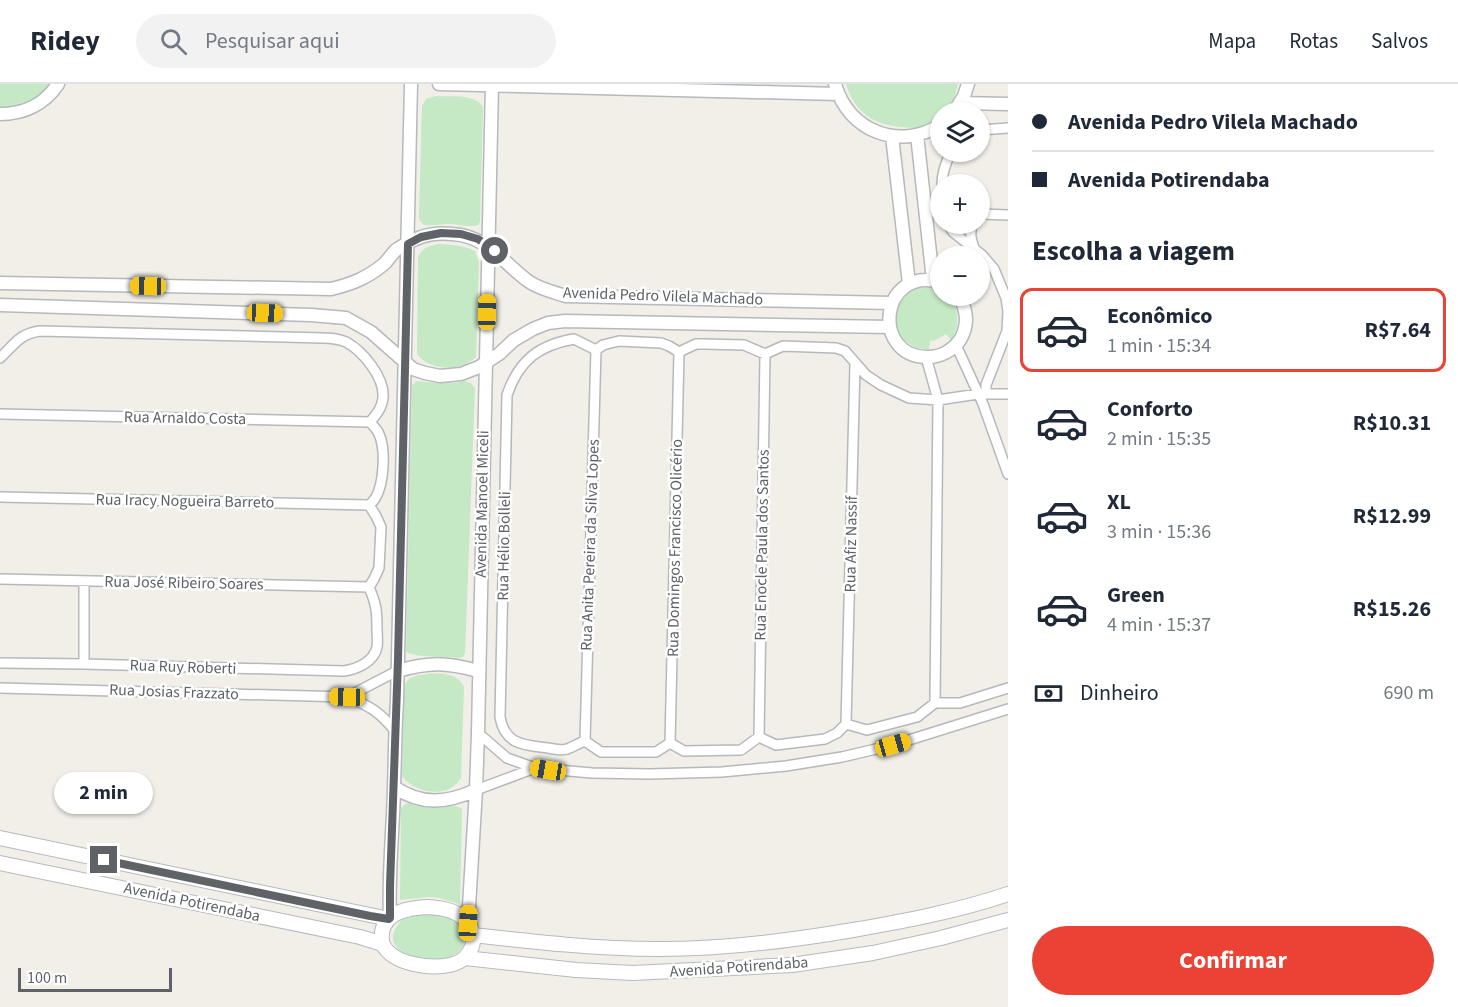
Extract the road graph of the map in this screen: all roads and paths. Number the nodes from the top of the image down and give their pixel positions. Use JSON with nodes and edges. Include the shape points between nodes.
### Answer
{"nodes":[{"id":1,"x":58,"y":84,"type":"edge"},
{"id":2,"x":411,"y":84,"type":"edge"},
{"id":3,"x":439,"y":84,"type":"edge"},
{"id":4,"x":968,"y":84,"type":"edge"},
{"id":5,"x":492,"y":85,"type":"edge"},
{"id":6,"x":837,"y":89,"type":"edge"},
{"id":7,"x":960,"y":102,"type":"edge"},
{"id":8,"x":1008,"y":104,"type":"edge"},
{"id":9,"x":990,"y":105,"type":"edge"},
{"id":10,"x":0,"y":114,"type":"edge"},
{"id":11,"x":1008,"y":128,"type":"edge"},
{"id":12,"x":990,"y":129,"type":"edge"},
{"id":13,"x":930,"y":131,"type":"edge"},
{"id":14,"x":917,"y":135,"type":"junction"},
{"id":15,"x":892,"y":136,"type":"junction"},
{"id":16,"x":990,"y":214,"type":"edge"},
{"id":17,"x":1008,"y":215,"type":"edge"},
{"id":18,"x":956,"y":234,"type":"edge"},
{"id":19,"x":408,"y":244,"type":"junction"},
{"id":20,"x":488,"y":246,"type":"junction"},
{"id":21,"x":932,"y":246,"type":"edge"},
{"id":22,"x":971,"y":246,"type":"edge"},
{"id":23,"x":990,"y":265,"type":"edge"},
{"id":24,"x":930,"y":281,"type":"edge"},
{"id":25,"x":0,"y":283,"type":"edge"},
{"id":26,"x":909,"y":284,"type":"junction"},
{"id":27,"x":892,"y":303,"type":"junction"},
{"id":28,"x":0,"y":305,"type":"edge"},
{"id":29,"x":964,"y":306,"type":"edge"},
{"id":30,"x":1008,"y":306,"type":"edge"},
{"id":31,"x":890,"y":327,"type":"junction"},
{"id":32,"x":956,"y":345,"type":"junction"},
{"id":33,"x":596,"y":350,"type":"junction"},
{"id":34,"x":679,"y":352,"type":"junction"},
{"id":35,"x":765,"y":354,"type":"junction"},
{"id":36,"x":926,"y":357,"type":"junction"},
{"id":37,"x":0,"y":358,"type":"edge"},
{"id":38,"x":406,"y":362,"type":"junction"},
{"id":39,"x":485,"y":363,"type":"junction"},
{"id":40,"x":855,"y":364,"type":"junction"},
{"id":41,"x":982,"y":394,"type":"junction"},
{"id":42,"x":1008,"y":394,"type":"edge"},
{"id":43,"x":938,"y":400,"type":"junction"},
{"id":44,"x":0,"y":414,"type":"edge"},
{"id":45,"x":370,"y":422,"type":"junction"},
{"id":46,"x":1008,"y":474,"type":"edge"},
{"id":47,"x":0,"y":497,"type":"edge"},
{"id":48,"x":369,"y":505,"type":"junction"},
{"id":49,"x":0,"y":579,"type":"edge"},
{"id":50,"x":84,"y":581,"type":"junction"},
{"id":51,"x":369,"y":586,"type":"junction"},
{"id":52,"x":0,"y":663,"type":"edge"},
{"id":53,"x":84,"y":664,"type":"junction"},
{"id":54,"x":397,"y":671,"type":"junction"},
{"id":55,"x":478,"y":671,"type":"junction"},
{"id":56,"x":0,"y":688,"type":"edge"},
{"id":57,"x":1008,"y":688,"type":"edge"},
{"id":58,"x":347,"y":697,"type":"junction"},
{"id":59,"x":935,"y":703,"type":"junction"},
{"id":60,"x":1008,"y":709,"type":"edge"},
{"id":61,"x":846,"y":724,"type":"junction"},
{"id":62,"x":395,"y":731,"type":"junction"},
{"id":63,"x":478,"y":733,"type":"junction"},
{"id":64,"x":759,"y":736,"type":"junction"},
{"id":65,"x":585,"y":741,"type":"junction"},
{"id":66,"x":670,"y":743,"type":"junction"},
{"id":67,"x":535,"y":768,"type":"junction"},
{"id":68,"x":394,"y":787,"type":"junction"},
{"id":69,"x":476,"y":790,"type":"junction"},
{"id":70,"x":0,"y":838,"type":"edge"},
{"id":71,"x":0,"y":863,"type":"edge"},
{"id":72,"x":1008,"y":894,"type":"edge"},
{"id":73,"x":389,"y":918,"type":"junction"},
{"id":74,"x":1008,"y":920,"type":"edge"},
{"id":75,"x":471,"y":929,"type":"junction"},
{"id":76,"x":383,"y":944,"type":"junction"},
{"id":77,"x":465,"y":958,"type":"junction"}],
"edges":[{"from":1,"to":10,"type":"street","via":[[31,108]]},
{"from":2,"to":19,"type":"street"},
{"from":3,"to":5,"type":"street"},
{"from":4,"to":7,"type":"street"},
{"from":5,"to":6,"type":"street"},
{"from":5,"to":20,"type":"street","name":"Avenida Manoel Miceli"},
{"from":6,"to":15,"type":"street","via":[[847,109],[860,122]]},
{"from":8,"to":9,"type":"street"},
{"from":11,"to":12,"type":"street"},
{"from":13,"to":14,"type":"street"},
{"from":14,"to":15,"type":"street"},
{"from":14,"to":21,"type":"street"},
{"from":15,"to":26,"type":"street"},
{"from":16,"to":17,"type":"street"},
{"from":18,"to":22,"type":"street"},
{"from":19,"to":20,"type":"street","name":"Avenida Pedro Vilela Machado","via":[[441,233],[461,234]]},
{"from":19,"to":25,"type":"street","name":"Avenida Pedro Vilela Machado","via":[[368,275],[331,289]]},
{"from":19,"to":38,"type":"street"},
{"from":20,"to":27,"type":"street","name":"Avenida Pedro Vilela Machado","via":[[530,282],[566,296]]},
{"from":20,"to":39,"type":"street","name":"Avenida Manoel Miceli"},
{"from":23,"to":30,"type":"street"},
{"from":24,"to":26,"type":"street"},
{"from":26,"to":27,"type":"street"},
{"from":27,"to":31,"type":"street"},
{"from":28,"to":38,"type":"street","name":"Avenida Pedro Vilela Machado","via":[[330,315],[346,318],[371,332]]},
{"from":29,"to":32,"type":"street","via":[[966,324]]},
{"from":30,"to":41,"type":"street","via":[[1007,332]]},
{"from":31,"to":36,"type":"street","via":[[900,346]]},
{"from":31,"to":39,"type":"street","name":"Avenida Pedro Vilela Machado","via":[[565,321],[533,328]]},
{"from":32,"to":36,"type":"street","via":[[942,354]]},
{"from":32,"to":41,"type":"street"},
{"from":33,"to":34,"type":"street","via":[[619,341],[661,343]]},
{"from":33,"to":65,"type":"street","name":"Rua Anita Pereira da Silva Lopes"},
{"from":33,"to":65,"type":"street","name":"Rua Hélio Bolleli","via":[[574,339],[548,346],[524,363],[507,395],[502,728],[516,743],[525,746],[565,750]]},
{"from":34,"to":35,"type":"street","via":[[705,344],[744,345]]},
{"from":34,"to":66,"type":"street","name":"Rua Domingos Francisco Olicério"},
{"from":35,"to":40,"type":"street","via":[[783,346],[836,348],[845,351]]},
{"from":35,"to":64,"type":"street","name":"Rua Enocle Paula dos Santos"},
{"from":36,"to":43,"type":"street"},
{"from":37,"to":45,"type":"street","via":[[28,332],[40,331],[323,338],[345,342],[376,373],[383,400]]},
{"from":38,"to":39,"type":"street","name":"Avenida Pedro Vilela Machado","via":[[413,369],[440,376],[461,374]]},
{"from":38,"to":54,"type":"street"},
{"from":39,"to":55,"type":"street","name":"Avenida Manoel Miceli"},
{"from":40,"to":43,"type":"street","via":[[897,393]]},
{"from":40,"to":61,"type":"street","name":"Rua Afiz Nassif"},
{"from":41,"to":42,"type":"street"},
{"from":41,"to":43,"type":"street"},
{"from":41,"to":46,"type":"street"},
{"from":43,"to":59,"type":"street"},
{"from":44,"to":45,"type":"street","name":"Rua Arnaldo Costa"},
{"from":45,"to":48,"type":"street","via":[[382,444],[382,479],[374,502]]},
{"from":47,"to":48,"type":"street","name":"Rua Iracy Nogueira Barreto"},
{"from":48,"to":51,"type":"street","via":[[381,527],[379,568]]},
{"from":49,"to":50,"type":"street","name":"Rua José Ribeiro Soares"},
{"from":50,"to":51,"type":"street","name":"Rua José Ribeiro Soares"},
{"from":50,"to":53,"type":"street"},
{"from":51,"to":53,"type":"street","name":"Rua Ruy Roberti","via":[[377,609],[377,649],[371,659],[356,669]]},
{"from":52,"to":53,"type":"street","name":"Rua Ruy Roberti"},
{"from":54,"to":55,"type":"street","via":[[439,663]]},
{"from":54,"to":58,"type":"street","name":"Rua Josias Frazzato"},
{"from":54,"to":62,"type":"street"},
{"from":55,"to":63,"type":"street","name":"Avenida Manoel Miceli"},
{"from":56,"to":58,"type":"street","name":"Rua Josias Frazzato"},
{"from":57,"to":59,"type":"street","via":[[960,703]]},
{"from":58,"to":62,"type":"street","name":"Rua Josias Frazzato","via":[[367,705]]},
{"from":59,"to":61,"type":"street","via":[[917,717],[867,730]]},
{"from":60,"to":67,"type":"street","via":[[893,745],[786,766],[650,774]]},
{"from":61,"to":64,"type":"street","via":[[825,739],[776,745]]},
{"from":62,"to":68,"type":"street"},
{"from":63,"to":67,"type":"street","via":[[507,758]]},
{"from":63,"to":69,"type":"street","name":"Avenida Manoel Miceli"},
{"from":64,"to":66,"type":"street","via":[[741,750],[684,752]]},
{"from":65,"to":66,"type":"street","via":[[601,752],[656,752]]},
{"from":67,"to":69,"type":"street"},
{"from":68,"to":69,"type":"street","via":[[406,795],[441,801]]},
{"from":68,"to":73,"type":"street"},
{"from":69,"to":75,"type":"street","name":"Avenida Manoel Miceli"},
{"from":70,"to":73,"type":"main road","name":"Avenida Potirendaba"},
{"from":71,"to":76,"type":"main road","name":"Avenida Potirendaba"},
{"from":72,"to":75,"type":"main road","name":"Avenida Potirendaba","via":[[909,920],[805,938],[696,948],[578,946]]},
{"from":73,"to":75,"type":"main road","via":[[401,911],[437,908],[460,915]]},
{"from":73,"to":76,"type":"main road","via":[[383,927]]},
{"from":74,"to":77,"type":"main road","name":"Avenida Potirendaba","via":[[873,953],[792,965],[633,973]]},
{"from":75,"to":77,"type":"main road","via":[[472,948]]},
{"from":76,"to":77,"type":"main road","via":[[399,959],[414,965],[443,966]]}]}
